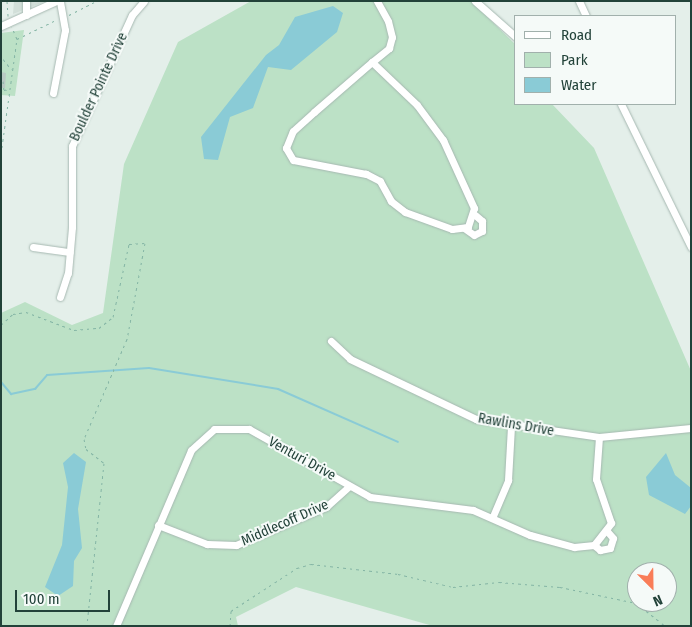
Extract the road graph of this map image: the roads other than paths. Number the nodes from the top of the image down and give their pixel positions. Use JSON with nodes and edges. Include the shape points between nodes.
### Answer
{"nodes":[{"id":1,"x":26,"y":1,"type":"edge"},
{"id":2,"x":56,"y":1,"type":"edge"},
{"id":3,"x":60,"y":1,"type":"edge"},
{"id":4,"x":144,"y":1,"type":"edge"},
{"id":5,"x":377,"y":1,"type":"edge"},
{"id":6,"x":475,"y":1,"type":"edge"},
{"id":7,"x":579,"y":1,"type":"edge"},
{"id":8,"x":26,"y":15,"type":"junction"},
{"id":9,"x":586,"y":15,"type":"edge"},
{"id":10,"x":1,"y":26,"type":"edge"},
{"id":11,"x":514,"y":35,"type":"edge"},
{"id":12,"x":372,"y":62,"type":"junction"},
{"id":13,"x":52,"y":93,"type":"dead end"},
{"id":14,"x":621,"y":105,"type":"edge"},
{"id":15,"x":475,"y":215,"type":"junction"},
{"id":16,"x":464,"y":228,"type":"junction"},
{"id":17,"x":33,"y":246,"type":"dead end"},
{"id":18,"x":691,"y":247,"type":"edge"},
{"id":19,"x":70,"y":252,"type":"junction"},
{"id":20,"x":60,"y":297,"type":"dead end"},
{"id":21,"x":331,"y":341,"type":"dead end"},
{"id":22,"x":511,"y":426,"type":"junction"},
{"id":23,"x":691,"y":428,"type":"edge"},
{"id":24,"x":599,"y":437,"type":"junction"},
{"id":25,"x":349,"y":486,"type":"junction"},
{"id":26,"x":493,"y":516,"type":"junction"},
{"id":27,"x":158,"y":526,"type":"junction"},
{"id":28,"x":608,"y":532,"type":"junction"},
{"id":29,"x":594,"y":545,"type":"junction"},
{"id":30,"x":116,"y":626,"type":"edge"}],
"edges":[{"from":1,"to":8,"type":"street"},
{"from":2,"to":8,"type":"street"},
{"from":3,"to":13,"type":"street","via":[[65,30]]},
{"from":4,"to":19,"type":"street","name":"Boulder Pointe Drive","via":[[132,16],[72,146]]},
{"from":5,"to":12,"type":"street","via":[[392,37],[388,48]]},
{"from":6,"to":11,"type":"street"},
{"from":7,"to":9,"type":"street"},
{"from":8,"to":10,"type":"street"},
{"from":12,"to":15,"type":"street","via":[[418,105],[443,140]]},
{"from":12,"to":16,"type":"street","via":[[294,131],[286,148],[293,160],[366,174],[380,181],[390,201],[404,212],[452,229]]},
{"from":14,"to":18,"type":"street"},
{"from":15,"to":16,"type":"street"},
{"from":15,"to":16,"type":"street","via":[[482,222],[482,231],[474,235]]},
{"from":17,"to":19,"type":"street"},
{"from":19,"to":20,"type":"street","name":"Boulder Pointe Drive"},
{"from":21,"to":22,"type":"street","name":"Rawlins Drive","via":[[350,359],[476,419]]},
{"from":22,"to":24,"type":"street","name":"Rawlins Drive"},
{"from":22,"to":26,"type":"street","via":[[508,480]]},
{"from":23,"to":24,"type":"street","name":"Rawlins Drive"},
{"from":24,"to":28,"type":"street","via":[[596,479],[609,510]]},
{"from":25,"to":26,"type":"street","name":"Venturi Drive","via":[[381,500],[456,507]]},
{"from":25,"to":27,"type":"street","name":"Middlecoff Drive","via":[[326,507],[236,545],[207,544]]},
{"from":25,"to":27,"type":"street","name":"Venturi Drive","via":[[249,429],[224,427],[196,443]]},
{"from":26,"to":29,"type":"street","name":"Venturi Drive","via":[[530,535],[574,547]]},
{"from":27,"to":30,"type":"street","name":"Venturi Drive"},
{"from":28,"to":29,"type":"street"},
{"from":28,"to":29,"type":"street","name":"Venturi Drive","via":[[613,538],[610,548],[600,550]]}]}
